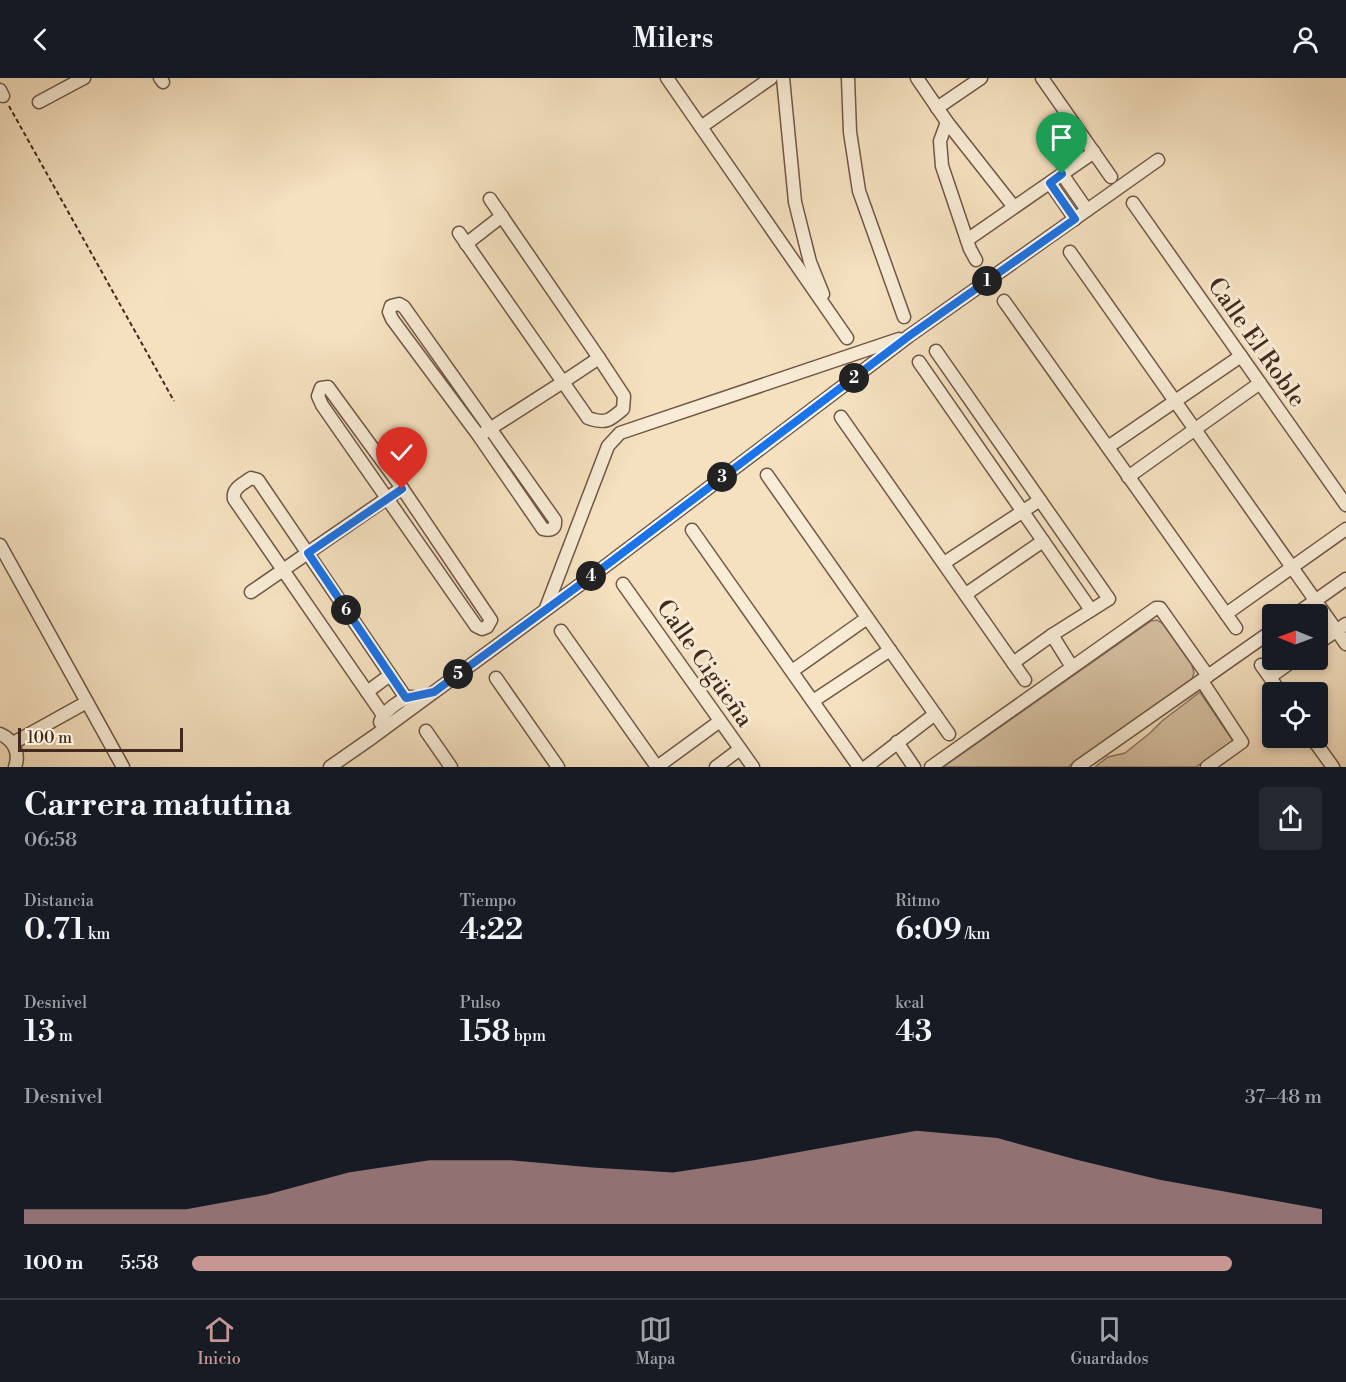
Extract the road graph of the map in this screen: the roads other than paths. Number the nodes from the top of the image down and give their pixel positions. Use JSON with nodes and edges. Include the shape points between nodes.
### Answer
{"nodes":[{"id":1,"x":84,"y":78,"type":"edge"},
{"id":2,"x":668,"y":78,"type":"edge"},
{"id":3,"x":771,"y":78,"type":"edge"},
{"id":4,"x":783,"y":78,"type":"edge"},
{"id":5,"x":848,"y":78,"type":"edge"},
{"id":6,"x":917,"y":78,"type":"edge"},
{"id":7,"x":981,"y":78,"type":"edge"},
{"id":8,"x":1042,"y":78,"type":"edge"},
{"id":9,"x":39,"y":102,"type":"dead end"},
{"id":10,"x":937,"y":108,"type":"junction"},
{"id":11,"x":947,"y":122,"type":"junction"},
{"id":12,"x":701,"y":127,"type":"junction"},
{"id":13,"x":1094,"y":152,"type":"junction"},
{"id":14,"x":1158,"y":160,"type":"dead end"},
{"id":15,"x":1062,"y":174,"type":"junction"},
{"id":16,"x":1111,"y":177,"type":"dead end"},
{"id":17,"x":1050,"y":183,"type":"junction"},
{"id":18,"x":490,"y":199,"type":"dead end"},
{"id":19,"x":1133,"y":203,"type":"dead end"},
{"id":20,"x":1014,"y":207,"type":"junction"},
{"id":21,"x":1087,"y":210,"type":"junction"},
{"id":22,"x":502,"y":216,"type":"junction"},
{"id":23,"x":1075,"y":219,"type":"junction"},
{"id":24,"x":967,"y":240,"type":"junction"},
{"id":25,"x":1070,"y":252,"type":"dead end"},
{"id":26,"x":976,"y":260,"type":"dead end"},
{"id":27,"x":1004,"y":301,"type":"dead end"},
{"id":28,"x":832,"y":316,"type":"junction"},
{"id":29,"x":904,"y":317,"type":"dead end"},
{"id":30,"x":909,"y":336,"type":"junction"},
{"id":31,"x":847,"y":338,"type":"dead end"},
{"id":32,"x":936,"y":351,"type":"dead end"},
{"id":33,"x":1241,"y":356,"type":"junction"},
{"id":34,"x":599,"y":358,"type":"junction"},
{"id":35,"x":919,"y":362,"type":"dead end"},
{"id":36,"x":563,"y":382,"type":"junction"},
{"id":37,"x":1260,"y":383,"type":"junction"},
{"id":38,"x":1175,"y":402,"type":"junction"},
{"id":39,"x":842,"y":417,"type":"dead end"},
{"id":40,"x":612,"y":419,"type":"junction"},
{"id":41,"x":490,"y":428,"type":"junction"},
{"id":42,"x":1194,"y":430,"type":"junction"},
{"id":43,"x":620,"y":433,"type":"junction"},
{"id":44,"x":479,"y":436,"type":"junction"},
{"id":45,"x":1108,"y":447,"type":"junction"},
{"id":46,"x":767,"y":475,"type":"dead end"},
{"id":47,"x":1128,"y":477,"type":"junction"},
{"id":48,"x":402,"y":489,"type":"junction"},
{"id":49,"x":387,"y":498,"type":"junction"},
{"id":50,"x":1040,"y":500,"type":"junction"},
{"id":51,"x":1346,"y":505,"type":"edge"},
{"id":52,"x":1022,"y":511,"type":"junction"},
{"id":53,"x":1346,"y":529,"type":"edge"},
{"id":54,"x":692,"y":530,"type":"dead end"},
{"id":55,"x":1043,"y":541,"type":"junction"},
{"id":56,"x":0,"y":545,"type":"edge"},
{"id":57,"x":308,"y":553,"type":"junction"},
{"id":58,"x":944,"y":563,"type":"junction"},
{"id":59,"x":1291,"y":567,"type":"junction"},
{"id":60,"x":283,"y":570,"type":"junction"},
{"id":61,"x":1346,"y":579,"type":"edge"},
{"id":62,"x":623,"y":584,"type":"dead end"},
{"id":63,"x":251,"y":592,"type":"dead end"},
{"id":64,"x":966,"y":594,"type":"junction"},
{"id":65,"x":1315,"y":601,"type":"junction"},
{"id":66,"x":1311,"y":604,"type":"edge"},
{"id":67,"x":546,"y":610,"type":"junction"},
{"id":68,"x":1091,"y":610,"type":"junction"},
{"id":69,"x":1226,"y":614,"type":"junction"},
{"id":70,"x":867,"y":618,"type":"junction"},
{"id":71,"x":1236,"y":628,"type":"dead end"},
{"id":72,"x":1341,"y":628,"type":"edge"},
{"id":73,"x":561,"y":631,"type":"dead end"},
{"id":74,"x":1052,"y":635,"type":"junction"},
{"id":75,"x":1328,"y":637,"type":"edge"},
{"id":76,"x":1262,"y":638,"type":"edge"},
{"id":77,"x":1346,"y":645,"type":"edge"},
{"id":78,"x":890,"y":650,"type":"junction"},
{"id":79,"x":1013,"y":663,"type":"junction"},
{"id":80,"x":1261,"y":665,"type":"dead end"},
{"id":81,"x":1072,"y":667,"type":"junction"},
{"id":82,"x":1280,"y":670,"type":"edge"},
{"id":83,"x":792,"y":671,"type":"junction"},
{"id":84,"x":390,"y":675,"type":"junction"},
{"id":85,"x":1270,"y":677,"type":"junction"},
{"id":86,"x":496,"y":678,"type":"dead end"},
{"id":87,"x":1205,"y":678,"type":"junction"},
{"id":88,"x":1025,"y":680,"type":"dead end"},
{"id":89,"x":1273,"y":682,"type":"edge"},
{"id":90,"x":367,"y":692,"type":"junction"},
{"id":91,"x":434,"y":692,"type":"junction"},
{"id":92,"x":406,"y":698,"type":"junction"},
{"id":93,"x":813,"y":701,"type":"junction"},
{"id":94,"x":87,"y":702,"type":"junction"},
{"id":95,"x":935,"y":714,"type":"junction"},
{"id":96,"x":383,"y":715,"type":"junction"},
{"id":97,"x":720,"y":721,"type":"junction"},
{"id":98,"x":426,"y":731,"type":"dead end"},
{"id":99,"x":0,"y":734,"type":"edge"},
{"id":100,"x":949,"y":734,"type":"dead end"},
{"id":101,"x":373,"y":737,"type":"junction"},
{"id":102,"x":897,"y":742,"type":"junction"},
{"id":103,"x":12,"y":744,"type":"junction"},
{"id":104,"x":1319,"y":748,"type":"edge"},
{"id":105,"x":740,"y":749,"type":"junction"},
{"id":106,"x":17,"y":766,"type":"edge"},
{"id":107,"x":123,"y":767,"type":"edge"},
{"id":108,"x":330,"y":767,"type":"edge"},
{"id":109,"x":452,"y":767,"type":"edge"},
{"id":110,"x":558,"y":767,"type":"edge"},
{"id":111,"x":657,"y":767,"type":"edge"},
{"id":112,"x":716,"y":767,"type":"edge"},
{"id":113,"x":753,"y":767,"type":"edge"},
{"id":114,"x":860,"y":767,"type":"edge"},
{"id":115,"x":866,"y":767,"type":"edge"},
{"id":116,"x":914,"y":767,"type":"edge"},
{"id":117,"x":931,"y":767,"type":"edge"},
{"id":118,"x":1078,"y":767,"type":"edge"},
{"id":119,"x":1207,"y":767,"type":"edge"},
{"id":120,"x":1333,"y":767,"type":"edge"}],
"edges":[{"from":1,"to":9,"type":"street"},
{"from":2,"to":12,"type":"street"},
{"from":3,"to":12,"type":"street"},
{"from":4,"to":28,"type":"street","via":[[795,202],[810,262]]},
{"from":5,"to":29,"type":"street","via":[[850,132],[859,191]]},
{"from":6,"to":10,"type":"street"},
{"from":7,"to":10,"type":"street"},
{"from":8,"to":13,"type":"street"},
{"from":10,"to":11,"type":"street"},
{"from":11,"to":20,"type":"street"},
{"from":11,"to":24,"type":"street","via":[[940,141],[942,166]]},
{"from":12,"to":28,"type":"street"},
{"from":13,"to":15,"type":"street"},
{"from":13,"to":16,"type":"street"},
{"from":14,"to":21,"type":"street"},
{"from":15,"to":17,"type":"street"},
{"from":15,"to":21,"type":"street"},
{"from":17,"to":20,"type":"street"},
{"from":17,"to":23,"type":"street"},
{"from":18,"to":22,"type":"street"},
{"from":19,"to":33,"type":"street","name":"Calle El Roble"},
{"from":20,"to":24,"type":"street"},
{"from":21,"to":23,"type":"street"},
{"from":22,"to":34,"type":"street"},
{"from":22,"to":36,"type":"street","via":[[462,239]]},
{"from":23,"to":30,"type":"street"},
{"from":24,"to":26,"type":"street"},
{"from":25,"to":38,"type":"street"},
{"from":27,"to":45,"type":"street"},
{"from":28,"to":31,"type":"street"},
{"from":30,"to":43,"type":"street"},
{"from":30,"to":67,"type":"street"},
{"from":32,"to":50,"type":"street"},
{"from":33,"to":37,"type":"street","name":"Calle El Roble"},
{"from":33,"to":38,"type":"street"},
{"from":34,"to":36,"type":"street"},
{"from":34,"to":40,"type":"street","via":[[624,396],[623,409]]},
{"from":35,"to":52,"type":"street"},
{"from":36,"to":40,"type":"street","via":[[588,418],[600,422]]},
{"from":36,"to":41,"type":"street"},
{"from":37,"to":42,"type":"street"},
{"from":37,"to":51,"type":"street","name":"Calle El Roble"},
{"from":38,"to":42,"type":"street"},
{"from":38,"to":45,"type":"street"},
{"from":39,"to":58,"type":"street"},
{"from":40,"to":43,"type":"street"},
{"from":41,"to":44,"type":"street"},
{"from":41,"to":44,"type":"street","via":[[555,520],[554,528],[543,529]]},
{"from":41,"to":44,"type":"street","via":[[404,307],[391,306],[388,312],[392,319]]},
{"from":42,"to":47,"type":"street"},
{"from":42,"to":59,"type":"street"},
{"from":43,"to":67,"type":"street","via":[[608,446]]},
{"from":45,"to":47,"type":"street"},
{"from":46,"to":70,"type":"street"},
{"from":47,"to":69,"type":"street"},
{"from":48,"to":49,"type":"street"},
{"from":48,"to":49,"type":"street","via":[[328,387],[321,388],[318,396],[322,405]]},
{"from":48,"to":49,"type":"street","via":[[491,620],[487,627],[476,626]]},
{"from":49,"to":57,"type":"street"},
{"from":50,"to":52,"type":"street"},
{"from":50,"to":68,"type":"street","via":[[1109,599]]},
{"from":52,"to":55,"type":"street"},
{"from":52,"to":58,"type":"street"},
{"from":53,"to":59,"type":"street"},
{"from":54,"to":83,"type":"street"},
{"from":55,"to":64,"type":"street"},
{"from":55,"to":68,"type":"street"},
{"from":56,"to":94,"type":"street"},
{"from":57,"to":60,"type":"street"},
{"from":57,"to":60,"type":"street","via":[[258,480],[251,478],[235,490],[234,499]]},
{"from":57,"to":84,"type":"street"},
{"from":58,"to":64,"type":"street"},
{"from":59,"to":65,"type":"street"},
{"from":59,"to":69,"type":"street"},
{"from":60,"to":63,"type":"street"},
{"from":60,"to":90,"type":"street"},
{"from":61,"to":65,"type":"street"},
{"from":62,"to":97,"type":"street","name":"Calle Cigüeña"},
{"from":64,"to":79,"type":"street"},
{"from":65,"to":66,"type":"street"},
{"from":65,"to":72,"type":"street"},
{"from":67,"to":91,"type":"street"},
{"from":68,"to":74,"type":"street"},
{"from":69,"to":71,"type":"street"},
{"from":70,"to":78,"type":"street"},
{"from":70,"to":83,"type":"street"},
{"from":72,"to":75,"type":"street"},
{"from":72,"to":77,"type":"street"},
{"from":73,"to":111,"type":"street"},
{"from":74,"to":79,"type":"street"},
{"from":74,"to":81,"type":"street"},
{"from":76,"to":87,"type":"street"},
{"from":78,"to":93,"type":"street"},
{"from":78,"to":95,"type":"street"},
{"from":79,"to":88,"type":"street"},
{"from":80,"to":85,"type":"street"},
{"from":81,"to":87,"type":"street","via":[[1158,607]]},
{"from":81,"to":117,"type":"street"},
{"from":82,"to":85,"type":"street"},
{"from":83,"to":93,"type":"street"},
{"from":84,"to":90,"type":"street"},
{"from":84,"to":92,"type":"street"},
{"from":85,"to":89,"type":"street"},
{"from":86,"to":110,"type":"street"},
{"from":87,"to":118,"type":"street"},
{"from":87,"to":119,"type":"street","via":[[1242,742]]},
{"from":90,"to":96,"type":"street"},
{"from":91,"to":92,"type":"street"},
{"from":91,"to":101,"type":"street"},
{"from":92,"to":96,"type":"street"},
{"from":93,"to":114,"type":"street"},
{"from":94,"to":103,"type":"street"},
{"from":94,"to":107,"type":"street"},
{"from":95,"to":100,"type":"street"},
{"from":95,"to":102,"type":"street"},
{"from":96,"to":101,"type":"street"},
{"from":97,"to":105,"type":"street","name":"Calle Cigüeña"},
{"from":97,"to":111,"type":"street"},
{"from":98,"to":109,"type":"street"},
{"from":99,"to":103,"type":"street"},
{"from":101,"to":108,"type":"street"},
{"from":102,"to":115,"type":"street"},
{"from":102,"to":116,"type":"street"},
{"from":103,"to":106,"type":"street"},
{"from":104,"to":120,"type":"street"},
{"from":105,"to":112,"type":"street"},
{"from":105,"to":113,"type":"street","name":"Calle Cigüeña"}]}
